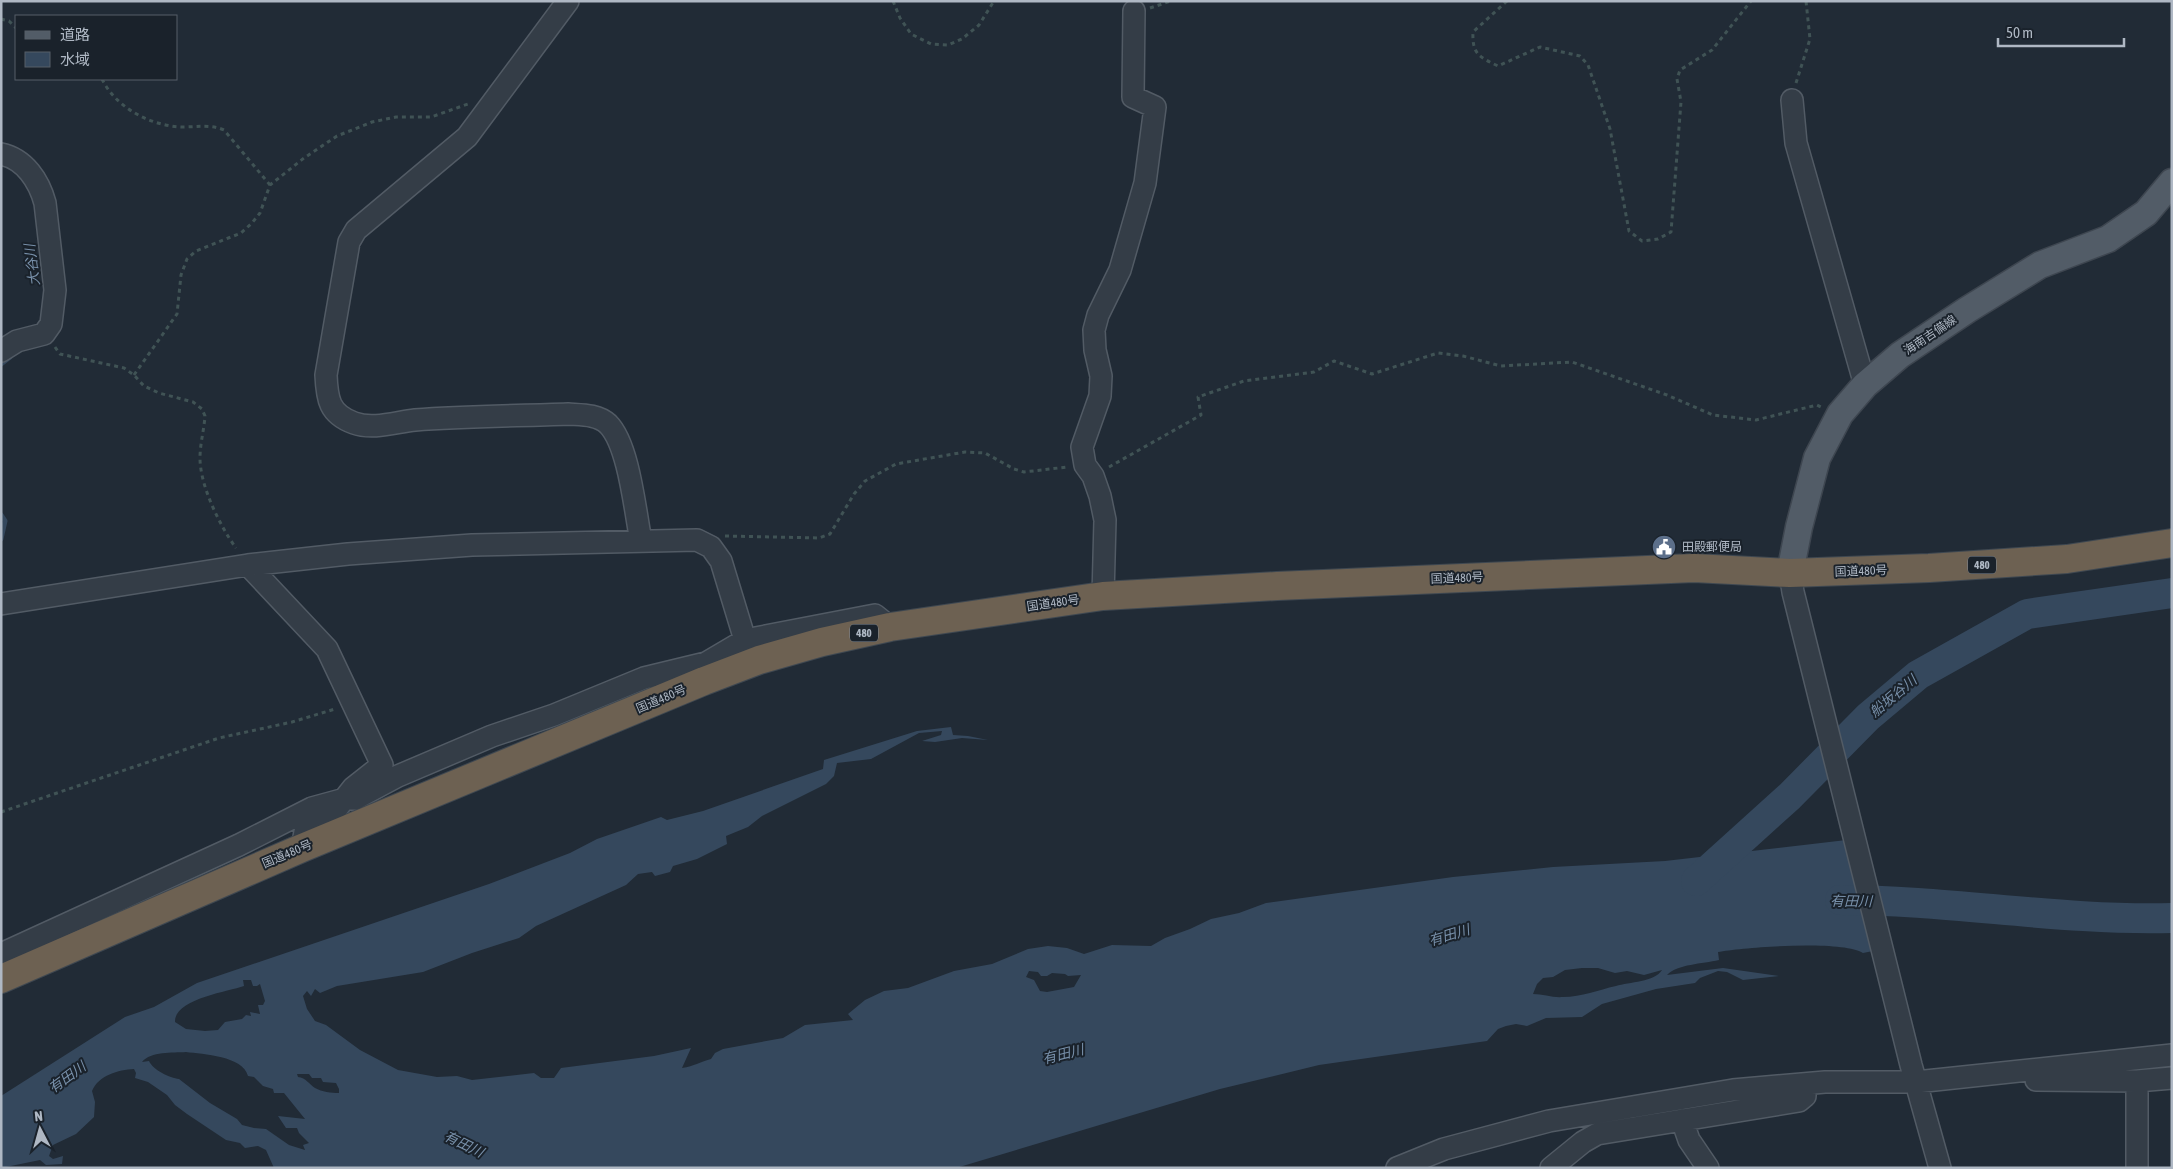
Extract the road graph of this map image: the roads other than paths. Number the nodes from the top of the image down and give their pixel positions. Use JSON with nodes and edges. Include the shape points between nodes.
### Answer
{"nodes":[{"id":1,"x":568,"y":1,"type":"edge"},
{"id":2,"x":1134,"y":11,"type":"dead end"},
{"id":3,"x":1792,"y":100,"type":"road end"},
{"id":4,"x":1,"y":154,"type":"edge"},
{"id":5,"x":2172,"y":182,"type":"edge"},
{"id":6,"x":1,"y":351,"type":"edge"},
{"id":7,"x":1866,"y":384,"type":"junction"},
{"id":8,"x":641,"y":541,"type":"junction"},
{"id":9,"x":2172,"y":543,"type":"edge"},
{"id":10,"x":248,"y":565,"type":"junction"},
{"id":11,"x":1792,"y":583,"type":"junction"},
{"id":12,"x":1103,"y":596,"type":"junction"},
{"id":13,"x":1,"y":604,"type":"edge"},
{"id":14,"x":890,"y":627,"type":"junction"},
{"id":15,"x":745,"y":640,"type":"junction"},
{"id":16,"x":705,"y":672,"type":"junction"},
{"id":17,"x":344,"y":799,"type":"junction"},
{"id":18,"x":302,"y":848,"type":"junction"},
{"id":19,"x":1,"y":954,"type":"edge"},
{"id":20,"x":1,"y":979,"type":"edge"},
{"id":21,"x":2172,"y":1055,"type":"edge"},
{"id":22,"x":1913,"y":1073,"type":"junction"},
{"id":23,"x":2006,"y":1073,"type":"junction"},
{"id":24,"x":2172,"y":1078,"type":"edge"},
{"id":25,"x":2137,"y":1081,"type":"junction"},
{"id":26,"x":1805,"y":1084,"type":"junction"},
{"id":27,"x":1682,"y":1120,"type":"junction"},
{"id":28,"x":1397,"y":1168,"type":"edge"},
{"id":29,"x":1551,"y":1168,"type":"edge"},
{"id":30,"x":1708,"y":1168,"type":"edge"},
{"id":31,"x":1940,"y":1168,"type":"edge"},
{"id":32,"x":2137,"y":1168,"type":"edge"}],
"edges":[{"from":1,"to":8,"type":"street","via":[[467,137],[356,230],[349,242],[326,391],[331,408],[343,418],[372,426],[414,420],[568,414],[590,416],[606,423],[623,447]]},
{"from":2,"to":12,"type":"street","via":[[1133,97],[1155,107],[1154,117],[1145,183],[1126,252],[1094,330],[1100,396],[1082,447],[1105,520]]},
{"from":3,"to":7,"type":"street","via":[[1796,143]]},
{"from":4,"to":6,"type":"street","via":[[12,156],[26,166],[41,190],[55,290],[50,324],[44,334]]},
{"from":5,"to":7,"type":"main road","name":"海南吉備線","via":[[2146,213],[2108,239],[2040,265],[1900,355]]},
{"from":7,"to":11,"type":"main road","name":"海南吉備線","via":[[1840,414],[1817,458],[1799,527]]},
{"from":8,"to":10,"type":"street","via":[[472,545]]},
{"from":8,"to":15,"type":"street","via":[[697,540],[711,547],[721,561]]},
{"from":9,"to":11,"type":"highway","name":"国道480号","number":"480","via":[[2067,559],[1929,568]]},
{"from":10,"to":13,"type":"street"},
{"from":10,"to":17,"type":"street","via":[[327,649],[382,765]]},
{"from":11,"to":12,"type":"highway","name":"国道480号","number":"480","via":[[1694,568]]},
{"from":11,"to":22,"type":"street"},
{"from":12,"to":14,"type":"highway","name":"国道480号","number":"480"},
{"from":14,"to":15,"type":"street","via":[[875,615]]},
{"from":14,"to":16,"type":"highway","name":"国道480号","number":"480"},
{"from":15,"to":16,"type":"street"},
{"from":16,"to":17,"type":"street","via":[[644,678],[492,736],[398,776],[355,799]]},
{"from":16,"to":18,"type":"highway","name":"国道480号","number":"480"},
{"from":17,"to":18,"type":"street","via":[[305,832]]},
{"from":17,"to":19,"type":"street","via":[[312,808]]},
{"from":18,"to":20,"type":"highway","name":"国道480号","number":"480"},
{"from":21,"to":23,"type":"street"},
{"from":22,"to":23,"type":"street"},
{"from":22,"to":26,"type":"street"},
{"from":22,"to":31,"type":"street"},
{"from":23,"to":25,"type":"street","via":[[2013,1080]]},
{"from":24,"to":25,"type":"street"},
{"from":25,"to":32,"type":"street"},
{"from":26,"to":27,"type":"street","via":[[1805,1096],[1798,1101]]},
{"from":26,"to":28,"type":"street","via":[[1733,1090],[1549,1121],[1444,1149]]},
{"from":27,"to":29,"type":"street","via":[[1596,1134]]},
{"from":27,"to":30,"type":"street"}]}
